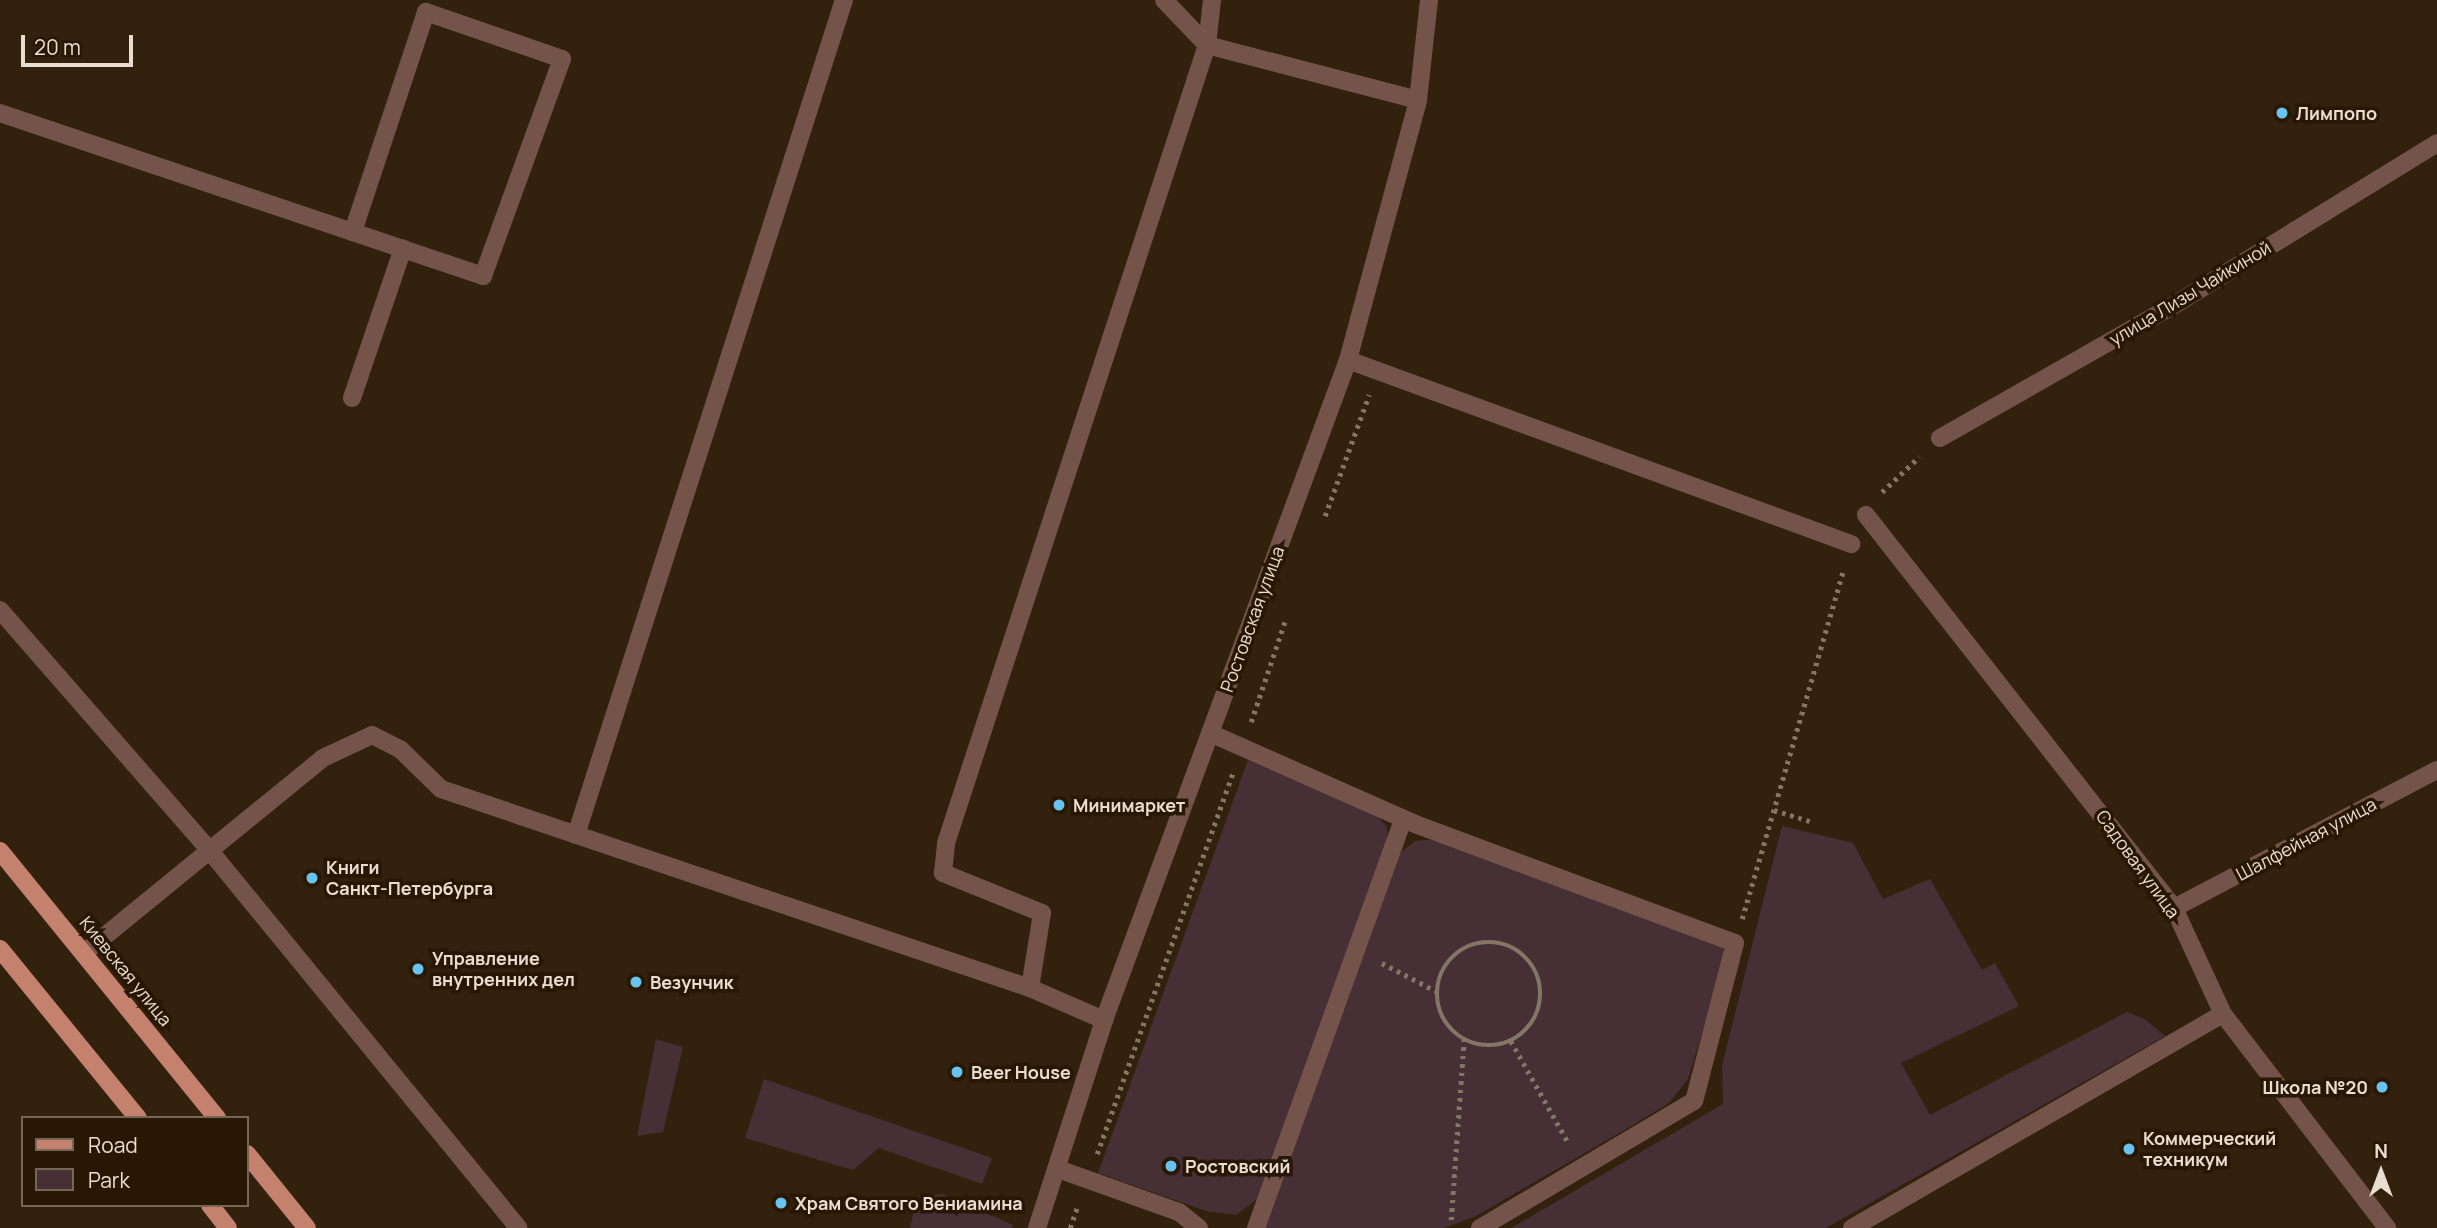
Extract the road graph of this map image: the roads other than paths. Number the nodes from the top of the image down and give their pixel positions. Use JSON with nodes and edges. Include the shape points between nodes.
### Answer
{"nodes":[{"id":1,"x":844,"y":0,"type":"edge"},
{"id":2,"x":1164,"y":0,"type":"edge"},
{"id":3,"x":1212,"y":0,"type":"edge"},
{"id":4,"x":1429,"y":0,"type":"edge"},
{"id":5,"x":1207,"y":45,"type":"junction"},
{"id":6,"x":1418,"y":100,"type":"junction"},
{"id":7,"x":0,"y":113,"type":"edge"},
{"id":8,"x":2437,"y":143,"type":"edge"},
{"id":9,"x":353,"y":232,"type":"junction"},
{"id":10,"x":403,"y":248,"type":"junction"},
{"id":11,"x":1348,"y":360,"type":"junction"},
{"id":12,"x":352,"y":398,"type":"dead end"},
{"id":13,"x":1940,"y":438,"type":"road end"},
{"id":14,"x":1866,"y":515,"type":"road end"},
{"id":15,"x":1851,"y":544,"type":"road end"},
{"id":16,"x":0,"y":610,"type":"edge"},
{"id":17,"x":1210,"y":733,"type":"junction"},
{"id":18,"x":2437,"y":770,"type":"edge"},
{"id":19,"x":1403,"y":819,"type":"junction"},
{"id":20,"x":576,"y":835,"type":"junction"},
{"id":21,"x":210,"y":851,"type":"junction"},
{"id":22,"x":0,"y":852,"type":"edge"},
{"id":23,"x":2174,"y":908,"type":"junction"},
{"id":24,"x":0,"y":949,"type":"edge"},
{"id":25,"x":84,"y":953,"type":"junction"},
{"id":26,"x":1030,"y":988,"type":"junction"},
{"id":27,"x":2223,"y":1014,"type":"junction"},
{"id":28,"x":1104,"y":1020,"type":"junction"},
{"id":29,"x":136,"y":1116,"type":"edge"},
{"id":30,"x":216,"y":1116,"type":"edge"},
{"id":31,"x":248,"y":1155,"type":"edge"},
{"id":32,"x":1058,"y":1169,"type":"junction"},
{"id":33,"x":212,"y":1207,"type":"edge"},
{"id":34,"x":228,"y":1228,"type":"edge"},
{"id":35,"x":307,"y":1228,"type":"edge"},
{"id":36,"x":519,"y":1228,"type":"edge"},
{"id":37,"x":1037,"y":1228,"type":"edge"},
{"id":38,"x":1199,"y":1228,"type":"edge"},
{"id":39,"x":1256,"y":1228,"type":"edge"},
{"id":40,"x":1480,"y":1228,"type":"edge"},
{"id":41,"x":1852,"y":1228,"type":"edge"},
{"id":42,"x":2387,"y":1228,"type":"edge"}],
"edges":[{"from":1,"to":20,"type":"street"},
{"from":2,"to":5,"type":"street"},
{"from":3,"to":5,"type":"street"},
{"from":4,"to":6,"type":"street","name":"Ростовская улица"},
{"from":5,"to":6,"type":"street"},
{"from":5,"to":26,"type":"street","via":[[946,843],[943,873],[1042,913]]},
{"from":6,"to":11,"type":"street","name":"Ростовская улица"},
{"from":7,"to":9,"type":"street"},
{"from":8,"to":13,"type":"street","name":"улица Лизы Чайкиной","via":[[2179,302]]},
{"from":9,"to":10,"type":"street"},
{"from":9,"to":10,"type":"street","via":[[426,12],[562,59],[483,276]]},
{"from":10,"to":12,"type":"street"},
{"from":11,"to":15,"type":"street"},
{"from":11,"to":17,"type":"street","name":"Ростовская улица"},
{"from":14,"to":23,"type":"street","name":"Садовая улица"},
{"from":16,"to":21,"type":"street"},
{"from":17,"to":19,"type":"street"},
{"from":17,"to":28,"type":"street","name":"Ростовская улица"},
{"from":18,"to":23,"type":"street","name":"Шалфейная улица"},
{"from":19,"to":39,"type":"street"},
{"from":19,"to":40,"type":"street","via":[[1735,943],[1694,1101]]},
{"from":20,"to":21,"type":"street","via":[[441,789],[400,749],[372,735],[323,758]]},
{"from":20,"to":26,"type":"street"},
{"from":21,"to":25,"type":"street"},
{"from":21,"to":36,"type":"street"},
{"from":22,"to":25,"type":"main road","name":"Киевская улица"},
{"from":23,"to":27,"type":"street","name":"Садовая улица"},
{"from":24,"to":29,"type":"main road"},
{"from":25,"to":30,"type":"main road","name":"Киевская улица"},
{"from":26,"to":28,"type":"street"},
{"from":27,"to":41,"type":"street"},
{"from":27,"to":42,"type":"street","name":"Садовая улица"},
{"from":28,"to":32,"type":"street","name":"Ростовская улица"},
{"from":31,"to":35,"type":"main road"},
{"from":32,"to":37,"type":"street","name":"Ростовская улица"},
{"from":32,"to":38,"type":"street","via":[[1179,1212]]},
{"from":33,"to":34,"type":"main road"}]}
